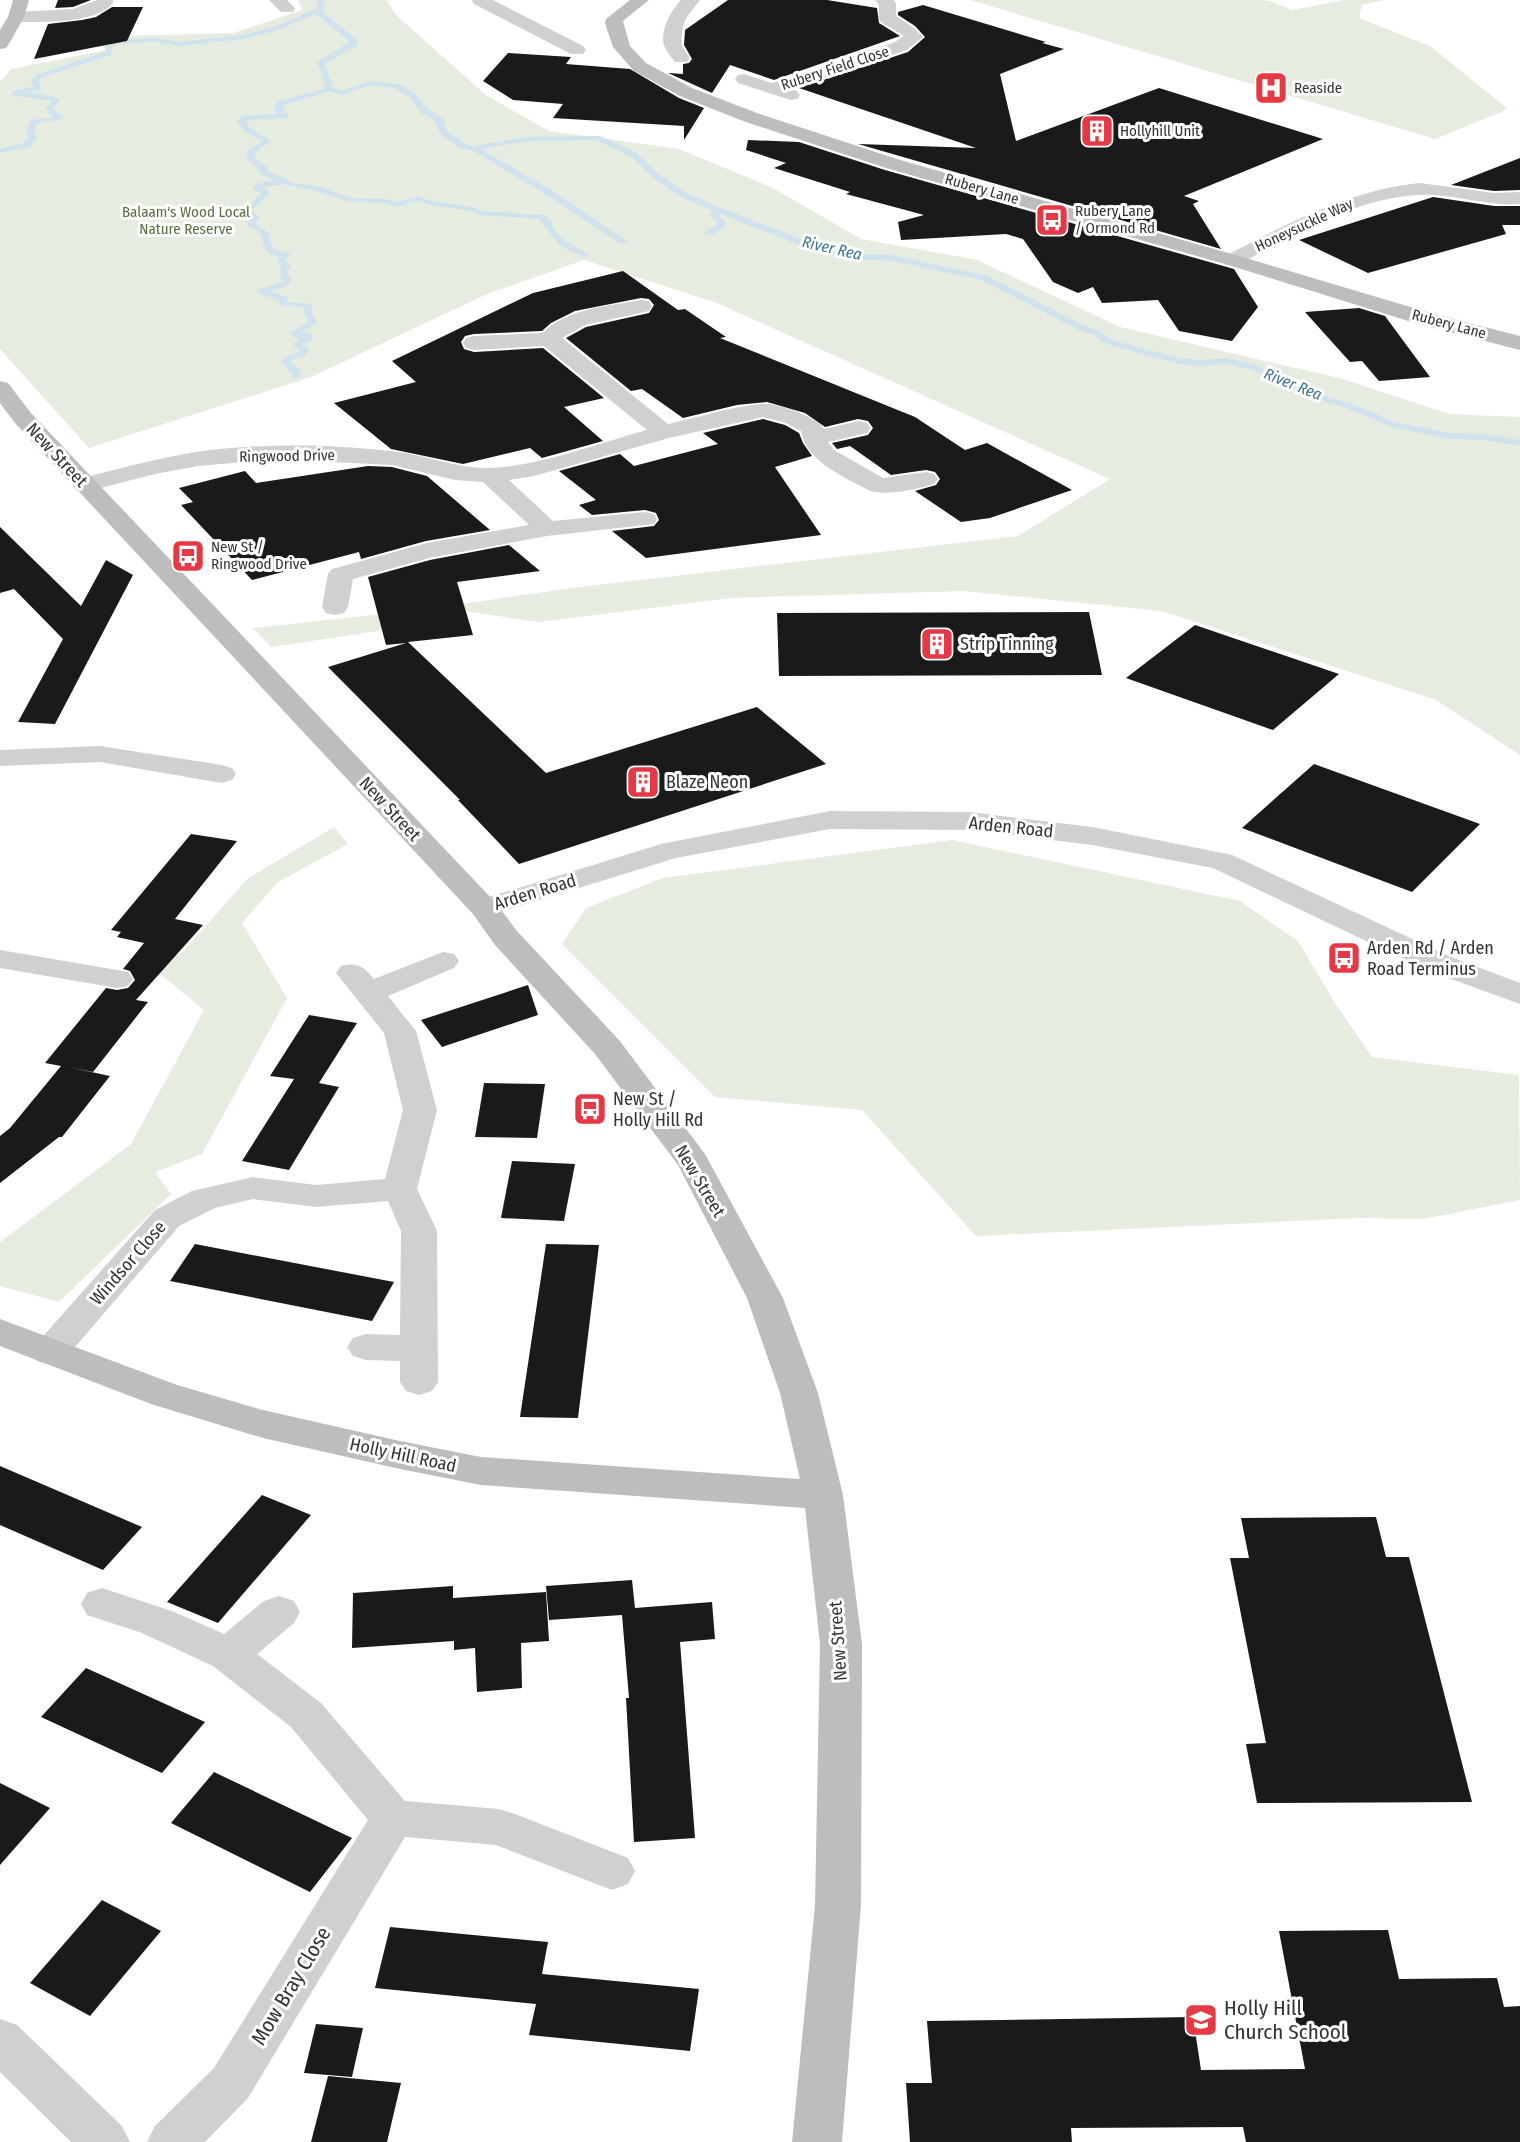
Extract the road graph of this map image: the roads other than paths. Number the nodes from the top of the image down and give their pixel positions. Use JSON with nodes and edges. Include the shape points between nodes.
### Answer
{"nodes":[{"id":1,"x":21,"y":0,"type":"edge"},
{"id":2,"x":105,"y":0,"type":"edge"},
{"id":3,"x":480,"y":0,"type":"edge"},
{"id":4,"x":641,"y":0,"type":"edge"},
{"id":5,"x":692,"y":0,"type":"edge"},
{"id":6,"x":883,"y":0,"type":"edge"},
{"id":7,"x":16,"y":17,"type":"junction"},
{"id":8,"x":0,"y":45,"type":"edge"},
{"id":9,"x":577,"y":50,"type":"dead end"},
{"id":10,"x":681,"y":58,"type":"dead end"},
{"id":11,"x":744,"y":79,"type":"dead end"},
{"id":12,"x":771,"y":88,"type":"junction"},
{"id":13,"x":798,"y":98,"type":"dead end"},
{"id":14,"x":1520,"y":198,"type":"edge"},
{"id":15,"x":1232,"y":260,"type":"junction"},
{"id":16,"x":641,"y":306,"type":"dead end"},
{"id":17,"x":549,"y":339,"type":"junction"},
{"id":18,"x":474,"y":343,"type":"dead end"},
{"id":19,"x":1520,"y":343,"type":"edge"},
{"id":20,"x":0,"y":388,"type":"edge"},
{"id":21,"x":859,"y":428,"type":"dead end"},
{"id":22,"x":664,"y":432,"type":"junction"},
{"id":23,"x":814,"y":438,"type":"junction"},
{"id":24,"x":490,"y":475,"type":"junction"},
{"id":25,"x":927,"y":478,"type":"dead end"},
{"id":26,"x":85,"y":485,"type":"junction"},
{"id":27,"x":645,"y":519,"type":"dead end"},
{"id":28,"x":547,"y":529,"type":"junction"},
{"id":29,"x":335,"y":607,"type":"dead end"},
{"id":30,"x":0,"y":758,"type":"edge"},
{"id":31,"x":222,"y":774,"type":"dead end"},
{"id":32,"x":483,"y":908,"type":"junction"},
{"id":33,"x":442,"y":961,"type":"dead end"},
{"id":34,"x":5,"y":967,"type":"edge"},
{"id":35,"x":117,"y":979,"type":"dead end"},
{"id":36,"x":1520,"y":994,"type":"edge"},
{"id":37,"x":400,"y":1189,"type":"junction"},
{"id":38,"x":0,"y":1332,"type":"edge"},
{"id":39,"x":366,"y":1347,"type":"dead end"},
{"id":40,"x":50,"y":1352,"type":"junction"},
{"id":41,"x":823,"y":1495,"type":"junction"},
{"id":42,"x":102,"y":1604,"type":"dead end"},
{"id":43,"x":279,"y":1612,"type":"dead end"},
{"id":44,"x":228,"y":1654,"type":"junction"},
{"id":45,"x":393,"y":1818,"type":"junction"},
{"id":46,"x":612,"y":1871,"type":"dead end"},
{"id":47,"x":0,"y":2040,"type":"edge"},
{"id":48,"x":105,"y":2142,"type":"edge"},
{"id":49,"x":172,"y":2142,"type":"edge"},
{"id":50,"x":817,"y":2142,"type":"edge"}],
"edges":[{"from":1,"to":7,"type":"street"},
{"from":2,"to":7,"type":"street","via":[[95,9],[80,13]]},
{"from":3,"to":9,"type":"street"},
{"from":4,"to":15,"type":"street","name":"Rubery Lane","via":[[615,20],[622,47],[640,67],[686,92],[893,164]]},
{"from":5,"to":10,"type":"street","via":[[676,18],[673,46]]},
{"from":6,"to":12,"type":"street","name":"Rubery Field Close","via":[[888,4],[887,18],[914,37],[901,46]]},
{"from":7,"to":8,"type":"street"},
{"from":11,"to":12,"type":"street","name":"Rubery Field Close"},
{"from":12,"to":13,"type":"street","name":"Rubery Field Close"},
{"from":14,"to":15,"type":"street","name":"Honeysuckle Way","via":[[1481,199],[1423,189],[1389,191],[1351,202]]},
{"from":15,"to":19,"type":"street","name":"Rubery Lane"},
{"from":16,"to":17,"type":"street","via":[[574,322],[555,331]]},
{"from":17,"to":18,"type":"street"},
{"from":17,"to":22,"type":"street"},
{"from":20,"to":26,"type":"street","name":"New Street"},
{"from":21,"to":23,"type":"street"},
{"from":22,"to":23,"type":"street","name":"Ringwood Drive","via":[[763,410],[794,418],[812,428]]},
{"from":22,"to":24,"type":"street","name":"Ringwood Drive","via":[[534,469]]},
{"from":23,"to":25,"type":"street","name":"Ringwood Drive","via":[[825,455],[879,486]]},
{"from":24,"to":26,"type":"street","name":"Ringwood Drive","via":[[454,473],[381,457],[244,455],[153,467]]},
{"from":24,"to":28,"type":"street"},
{"from":26,"to":32,"type":"street","name":"New Street"},
{"from":27,"to":28,"type":"street"},
{"from":28,"to":29,"type":"street","via":[[427,551],[341,574]]},
{"from":30,"to":31,"type":"street","via":[[100,753]]},
{"from":32,"to":36,"type":"street","name":"Arden Road","via":[[671,850],[830,820],[970,821],[1092,836],[1221,861],[1440,964]]},
{"from":32,"to":41,"type":"street","name":"New Street","via":[[607,1047],[693,1162],[765,1298],[799,1393]]},
{"from":33,"to":37,"type":"street","via":[[359,983],[400,1031],[420,1110]]},
{"from":34,"to":35,"type":"street"},
{"from":37,"to":39,"type":"street","via":[[419,1231],[419,1365]]},
{"from":37,"to":40,"type":"street","name":"Windsor Close","via":[[316,1196],[254,1188],[204,1199],[168,1218]]},
{"from":38,"to":40,"type":"street","name":"Holly Hill Road"},
{"from":40,"to":41,"type":"street","name":"Holly Hill Road","via":[[164,1395],[263,1424],[481,1471]]},
{"from":41,"to":50,"type":"street","name":"New Street","via":[[841,1644],[840,1838],[838,1905]]},
{"from":42,"to":44,"type":"street","via":[[157,1622]]},
{"from":43,"to":44,"type":"street"},
{"from":44,"to":45,"type":"street","via":[[306,1715]]},
{"from":45,"to":46,"type":"street","via":[[499,1827]]},
{"from":45,"to":49,"type":"street","name":"Mow Bray Close","via":[[231,2083]]},
{"from":47,"to":48,"type":"street"}]}
